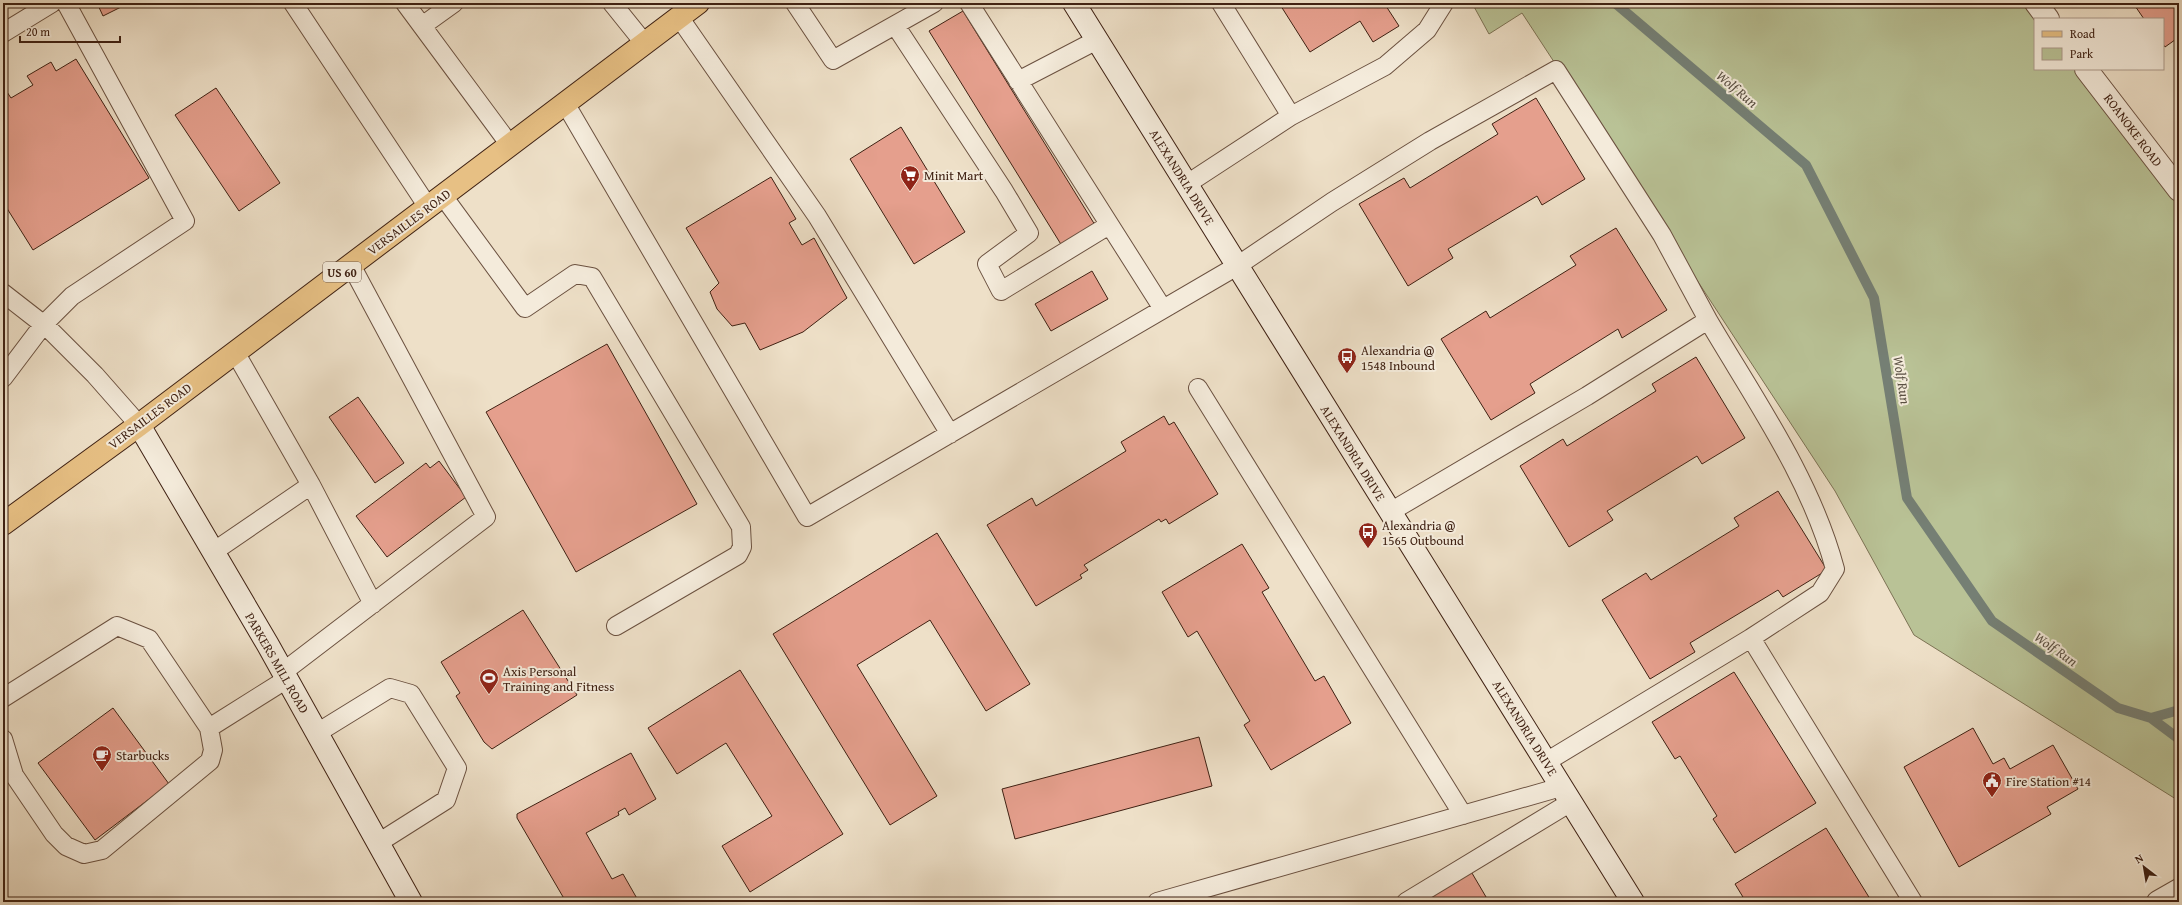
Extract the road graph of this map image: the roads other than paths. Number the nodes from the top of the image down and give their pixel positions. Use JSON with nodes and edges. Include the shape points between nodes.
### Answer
{"nodes":[{"id":1,"x":52,"y":3,"type":"edge"},
{"id":2,"x":66,"y":3,"type":"edge"},
{"id":3,"x":293,"y":3,"type":"edge"},
{"id":4,"x":405,"y":3,"type":"edge"},
{"id":5,"x":454,"y":3,"type":"edge"},
{"id":6,"x":612,"y":3,"type":"edge"},
{"id":7,"x":698,"y":3,"type":"edge"},
{"id":8,"x":795,"y":3,"type":"edge"},
{"id":9,"x":934,"y":3,"type":"edge"},
{"id":10,"x":969,"y":3,"type":"edge"},
{"id":11,"x":1074,"y":3,"type":"edge"},
{"id":12,"x":1222,"y":3,"type":"edge"},
{"id":13,"x":1444,"y":3,"type":"edge"},
{"id":14,"x":2036,"y":3,"type":"edge"},
{"id":15,"x":679,"y":17,"type":"junction"},
{"id":16,"x":2047,"y":18,"type":"edge"},
{"id":17,"x":895,"y":25,"type":"junction"},
{"id":18,"x":422,"y":26,"type":"junction"},
{"id":19,"x":3,"y":33,"type":"edge"},
{"id":20,"x":1097,"y":40,"type":"junction"},
{"id":21,"x":645,"y":44,"type":"junction"},
{"id":22,"x":2087,"y":70,"type":"edge"},
{"id":23,"x":1018,"y":81,"type":"junction"},
{"id":24,"x":565,"y":103,"type":"junction"},
{"id":25,"x":1291,"y":116,"type":"junction"},
{"id":26,"x":510,"y":145,"type":"junction"},
{"id":27,"x":1186,"y":184,"type":"junction"},
{"id":28,"x":2179,"y":190,"type":"edge"},
{"id":29,"x":436,"y":201,"type":"junction"},
{"id":30,"x":1109,"y":225,"type":"junction"},
{"id":31,"x":351,"y":265,"type":"junction"},
{"id":32,"x":1237,"y":266,"type":"junction"},
{"id":33,"x":3,"y":294,"type":"edge"},
{"id":34,"x":1163,"y":309,"type":"junction"},
{"id":35,"x":1708,"y":320,"type":"junction"},
{"id":36,"x":43,"y":325,"type":"junction"},
{"id":37,"x":235,"y":352,"type":"junction"},
{"id":38,"x":3,"y":378,"type":"edge"},
{"id":39,"x":1198,"y":388,"type":"dead end"},
{"id":40,"x":139,"y":425,"type":"junction"},
{"id":41,"x":950,"y":434,"type":"junction"},
{"id":42,"x":311,"y":485,"type":"junction"},
{"id":43,"x":1390,"y":512,"type":"junction"},
{"id":44,"x":3,"y":524,"type":"edge"},
{"id":45,"x":212,"y":552,"type":"junction"},
{"id":46,"x":373,"y":604,"type":"junction"},
{"id":47,"x":616,"y":626,"type":"dead end"},
{"id":48,"x":1751,"y":638,"type":"junction"},
{"id":49,"x":285,"y":676,"type":"junction"},
{"id":50,"x":3,"y":698,"type":"edge"},
{"id":51,"x":209,"y":728,"type":"junction"},
{"id":52,"x":317,"y":733,"type":"junction"},
{"id":53,"x":3,"y":739,"type":"edge"},
{"id":54,"x":1546,"y":762,"type":"junction"},
{"id":55,"x":1566,"y":795,"type":"junction"},
{"id":56,"x":1463,"y":815,"type":"junction"},
{"id":57,"x":378,"y":842,"type":"junction"},
{"id":58,"x":2179,"y":890,"type":"edge"},
{"id":59,"x":411,"y":902,"type":"edge"},
{"id":60,"x":1157,"y":902,"type":"edge"},
{"id":61,"x":1406,"y":902,"type":"edge"},
{"id":62,"x":1633,"y":902,"type":"edge"},
{"id":63,"x":1913,"y":902,"type":"edge"},
{"id":64,"x":2158,"y":902,"type":"edge"}],
"edges":[{"from":1,"to":19,"type":"lane"},
{"from":2,"to":36,"type":"lane","via":[[185,221],[72,296]]},
{"from":3,"to":29,"type":"lane"},
{"from":4,"to":18,"type":"lane"},
{"from":5,"to":18,"type":"lane"},
{"from":6,"to":21,"type":"lane"},
{"from":7,"to":15,"type":"main road","name":"VERSAILLES ROAD","number":"US 60"},
{"from":8,"to":17,"type":"lane","via":[[833,60]]},
{"from":9,"to":17,"type":"lane"},
{"from":10,"to":23,"type":"lane"},
{"from":11,"to":20,"type":"main road","name":"ALEXANDRIA DRIVE"},
{"from":12,"to":25,"type":"lane"},
{"from":13,"to":25,"type":"lane","via":[[1427,30],[1386,66]]},
{"from":14,"to":16,"type":"main road"},
{"from":15,"to":21,"type":"main road","name":"VERSAILLES ROAD","number":"US 60"},
{"from":15,"to":41,"type":"lane","via":[[817,216]]},
{"from":17,"to":30,"type":"lane","via":[[1029,233],[987,264],[1002,291]]},
{"from":18,"to":26,"type":"lane"},
{"from":20,"to":23,"type":"lane"},
{"from":20,"to":27,"type":"main road","name":"ALEXANDRIA DRIVE"},
{"from":21,"to":24,"type":"main road","name":"VERSAILLES ROAD","number":"US 60"},
{"from":22,"to":28,"type":"main road","name":"ROANOKE ROAD"},
{"from":23,"to":30,"type":"lane"},
{"from":24,"to":26,"type":"main road","name":"VERSAILLES ROAD","number":"US 60"},
{"from":24,"to":41,"type":"lane","via":[[807,517]]},
{"from":25,"to":27,"type":"lane"},
{"from":26,"to":29,"type":"main road","name":"VERSAILLES ROAD","number":"US 60"},
{"from":27,"to":32,"type":"main road","name":"ALEXANDRIA DRIVE"},
{"from":29,"to":31,"type":"main road","name":"VERSAILLES ROAD","number":"US 60"},
{"from":29,"to":47,"type":"lane","via":[[525,308],[575,274],[592,277],[741,527],[742,547],[738,555]]},
{"from":30,"to":34,"type":"lane"},
{"from":31,"to":37,"type":"main road","name":"VERSAILLES ROAD","number":"US 60"},
{"from":31,"to":46,"type":"lane","via":[[486,518]]},
{"from":32,"to":34,"type":"lane"},
{"from":32,"to":35,"type":"lane","via":[[1332,202],[1430,141],[1556,70],[1662,235]]},
{"from":32,"to":43,"type":"main road","name":"ALEXANDRIA DRIVE"},
{"from":33,"to":36,"type":"lane"},
{"from":34,"to":41,"type":"lane"},
{"from":35,"to":43,"type":"lane","via":[[1587,396]]},
{"from":35,"to":48,"type":"lane","via":[[1793,464],[1828,545],[1835,569],[1820,593]]},
{"from":36,"to":38,"type":"lane"},
{"from":36,"to":40,"type":"lane","via":[[95,374]]},
{"from":37,"to":40,"type":"main road","name":"VERSAILLES ROAD","number":"US 60"},
{"from":37,"to":42,"type":"lane"},
{"from":39,"to":56,"type":"lane"},
{"from":40,"to":44,"type":"main road","name":"VERSAILLES ROAD","number":"US 60"},
{"from":40,"to":45,"type":"main road","name":"PARKERS MILL ROAD"},
{"from":42,"to":45,"type":"lane"},
{"from":42,"to":46,"type":"lane"},
{"from":43,"to":54,"type":"main road","name":"ALEXANDRIA DRIVE"},
{"from":45,"to":49,"type":"main road","name":"PARKERS MILL ROAD"},
{"from":46,"to":49,"type":"lane"},
{"from":48,"to":54,"type":"lane"},
{"from":48,"to":63,"type":"lane"},
{"from":49,"to":51,"type":"lane"},
{"from":49,"to":52,"type":"main road","name":"PARKERS MILL ROAD"},
{"from":50,"to":51,"type":"lane","via":[[117,626],[149,639]]},
{"from":51,"to":53,"type":"lane","via":[[213,750],[210,761],[102,850],[84,854],[66,846],[54,834],[14,775]]},
{"from":52,"to":57,"type":"main road","name":"PARKERS MILL ROAD"},
{"from":52,"to":57,"type":"lane","via":[[390,688],[411,694],[457,768],[446,800]]},
{"from":54,"to":55,"type":"main road","name":"ALEXANDRIA DRIVE"},
{"from":55,"to":56,"type":"lane"},
{"from":55,"to":61,"type":"lane"},
{"from":55,"to":62,"type":"main road","name":"ALEXANDRIA DRIVE"},
{"from":56,"to":60,"type":"lane"},
{"from":57,"to":59,"type":"main road","name":"PARKERS MILL ROAD"},
{"from":58,"to":64,"type":"main road"}]}
